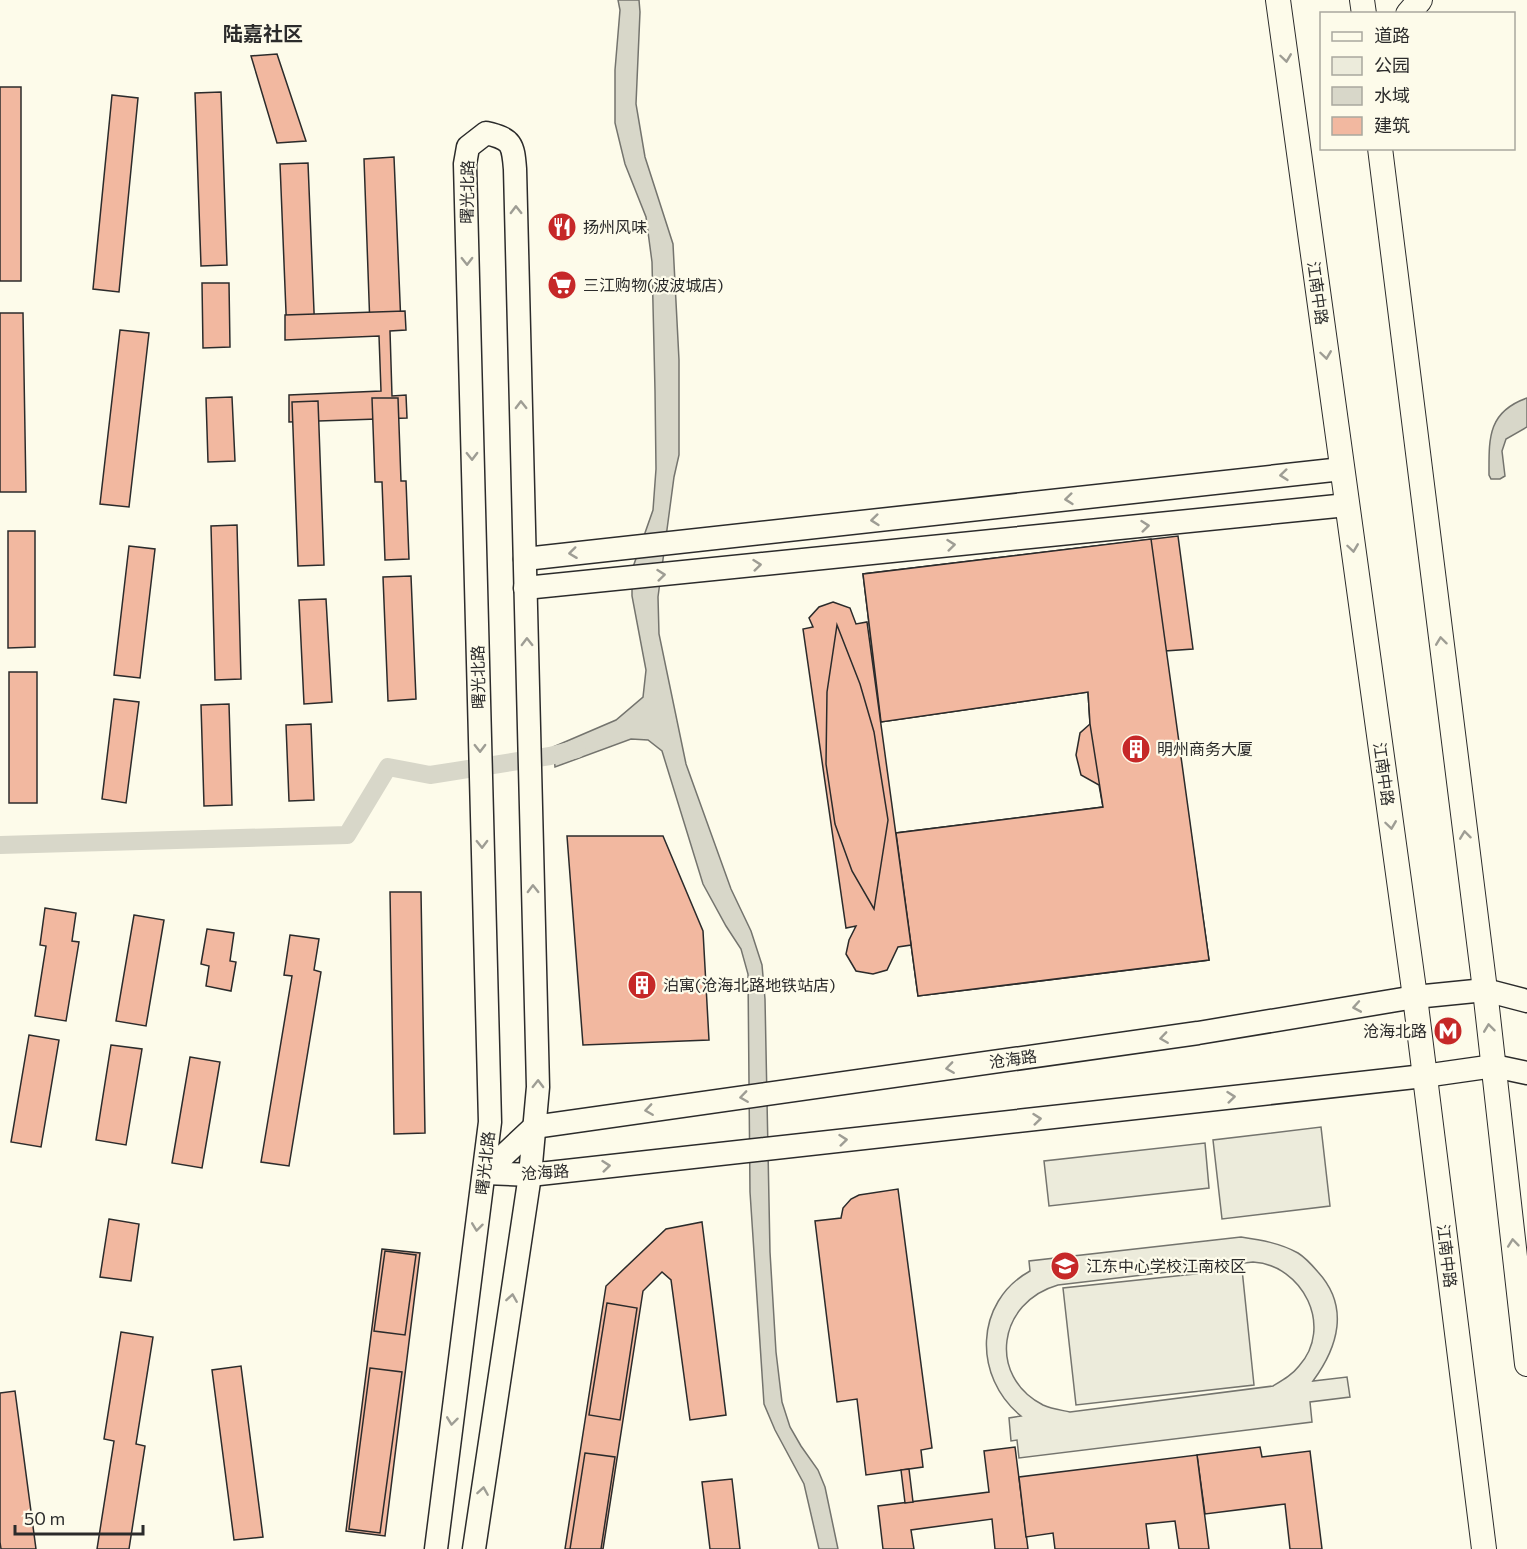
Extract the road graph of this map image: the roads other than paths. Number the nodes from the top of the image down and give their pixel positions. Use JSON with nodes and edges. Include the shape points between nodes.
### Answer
{"nodes":[{"id":1,"x":1278,"y":0,"type":"edge"},
{"id":2,"x":1420,"y":0,"type":"edge"},
{"id":3,"x":1410,"y":12,"type":"edge"},
{"id":4,"x":1380,"y":150,"type":"edge"},
{"id":5,"x":1342,"y":469,"type":"junction"},
{"id":6,"x":1347,"y":505,"type":"junction"},
{"id":7,"x":525,"y":559,"type":"junction"},
{"id":8,"x":525,"y":588,"type":"junction"},
{"id":9,"x":1485,"y":990,"type":"junction"},
{"id":10,"x":1414,"y":997,"type":"junction"},
{"id":11,"x":1527,"y":1001,"type":"edge"},
{"id":12,"x":1494,"y":1066,"type":"junction"},
{"id":13,"x":1527,"y":1073,"type":"edge"},
{"id":14,"x":1425,"y":1076,"type":"junction"},
{"id":15,"x":534,"y":1127,"type":"junction"},
{"id":16,"x":484,"y":1173,"type":"junction"},
{"id":17,"x":530,"y":1174,"type":"junction"},
{"id":18,"x":1527,"y":1364,"type":"edge"},
{"id":19,"x":436,"y":1549,"type":"edge"},
{"id":20,"x":474,"y":1549,"type":"edge"},
{"id":21,"x":1484,"y":1549,"type":"edge"}],
"edges":[{"from":1,"to":5,"type":"main road","name":"江南中路","one_way":true},
{"from":2,"to":3,"type":"main road"},
{"from":9,"to":4,"type":"main road","one_way":true},
{"from":5,"to":6,"type":"main road","name":"江南中路"},
{"from":5,"to":7,"type":"street","one_way":true},
{"from":8,"to":6,"type":"street","one_way":true},
{"from":6,"to":10,"type":"main road","name":"江南中路","one_way":true},
{"from":7,"to":8,"type":"street","name":"曙光北路"},
{"from":7,"to":16,"type":"street","name":"曙光北路","one_way":true,"via":[[514,152],[502,137],[486,133],[468,147],[465,164],[490,1122]]},
{"from":15,"to":8,"type":"street","name":"曙光北路","one_way":true,"via":[[538,1087]]},
{"from":9,"to":10,"type":"street","name":"沧海路"},
{"from":9,"to":11,"type":"street","name":"沧海路"},
{"from":12,"to":9,"type":"main road","one_way":true},
{"from":10,"to":14,"type":"main road","name":"江南中路"},
{"from":10,"to":15,"type":"street","name":"沧海路","one_way":true,"via":[[1198,1033]]},
{"from":12,"to":13,"type":"street","name":"沧海路"},
{"from":12,"to":14,"type":"street","name":"沧海路"},
{"from":18,"to":12,"type":"main road","one_way":true},
{"from":17,"to":14,"type":"street","name":"沧海路","one_way":true},
{"from":14,"to":21,"type":"main road","name":"江南中路"},
{"from":15,"to":16,"type":"street","name":"沧海路"},
{"from":15,"to":17,"type":"street","name":"曙光北路"},
{"from":16,"to":17,"type":"street","name":"沧海路"},
{"from":16,"to":19,"type":"street","name":"曙光北路","one_way":true},
{"from":20,"to":17,"type":"street","name":"曙光北路","one_way":true}]}
